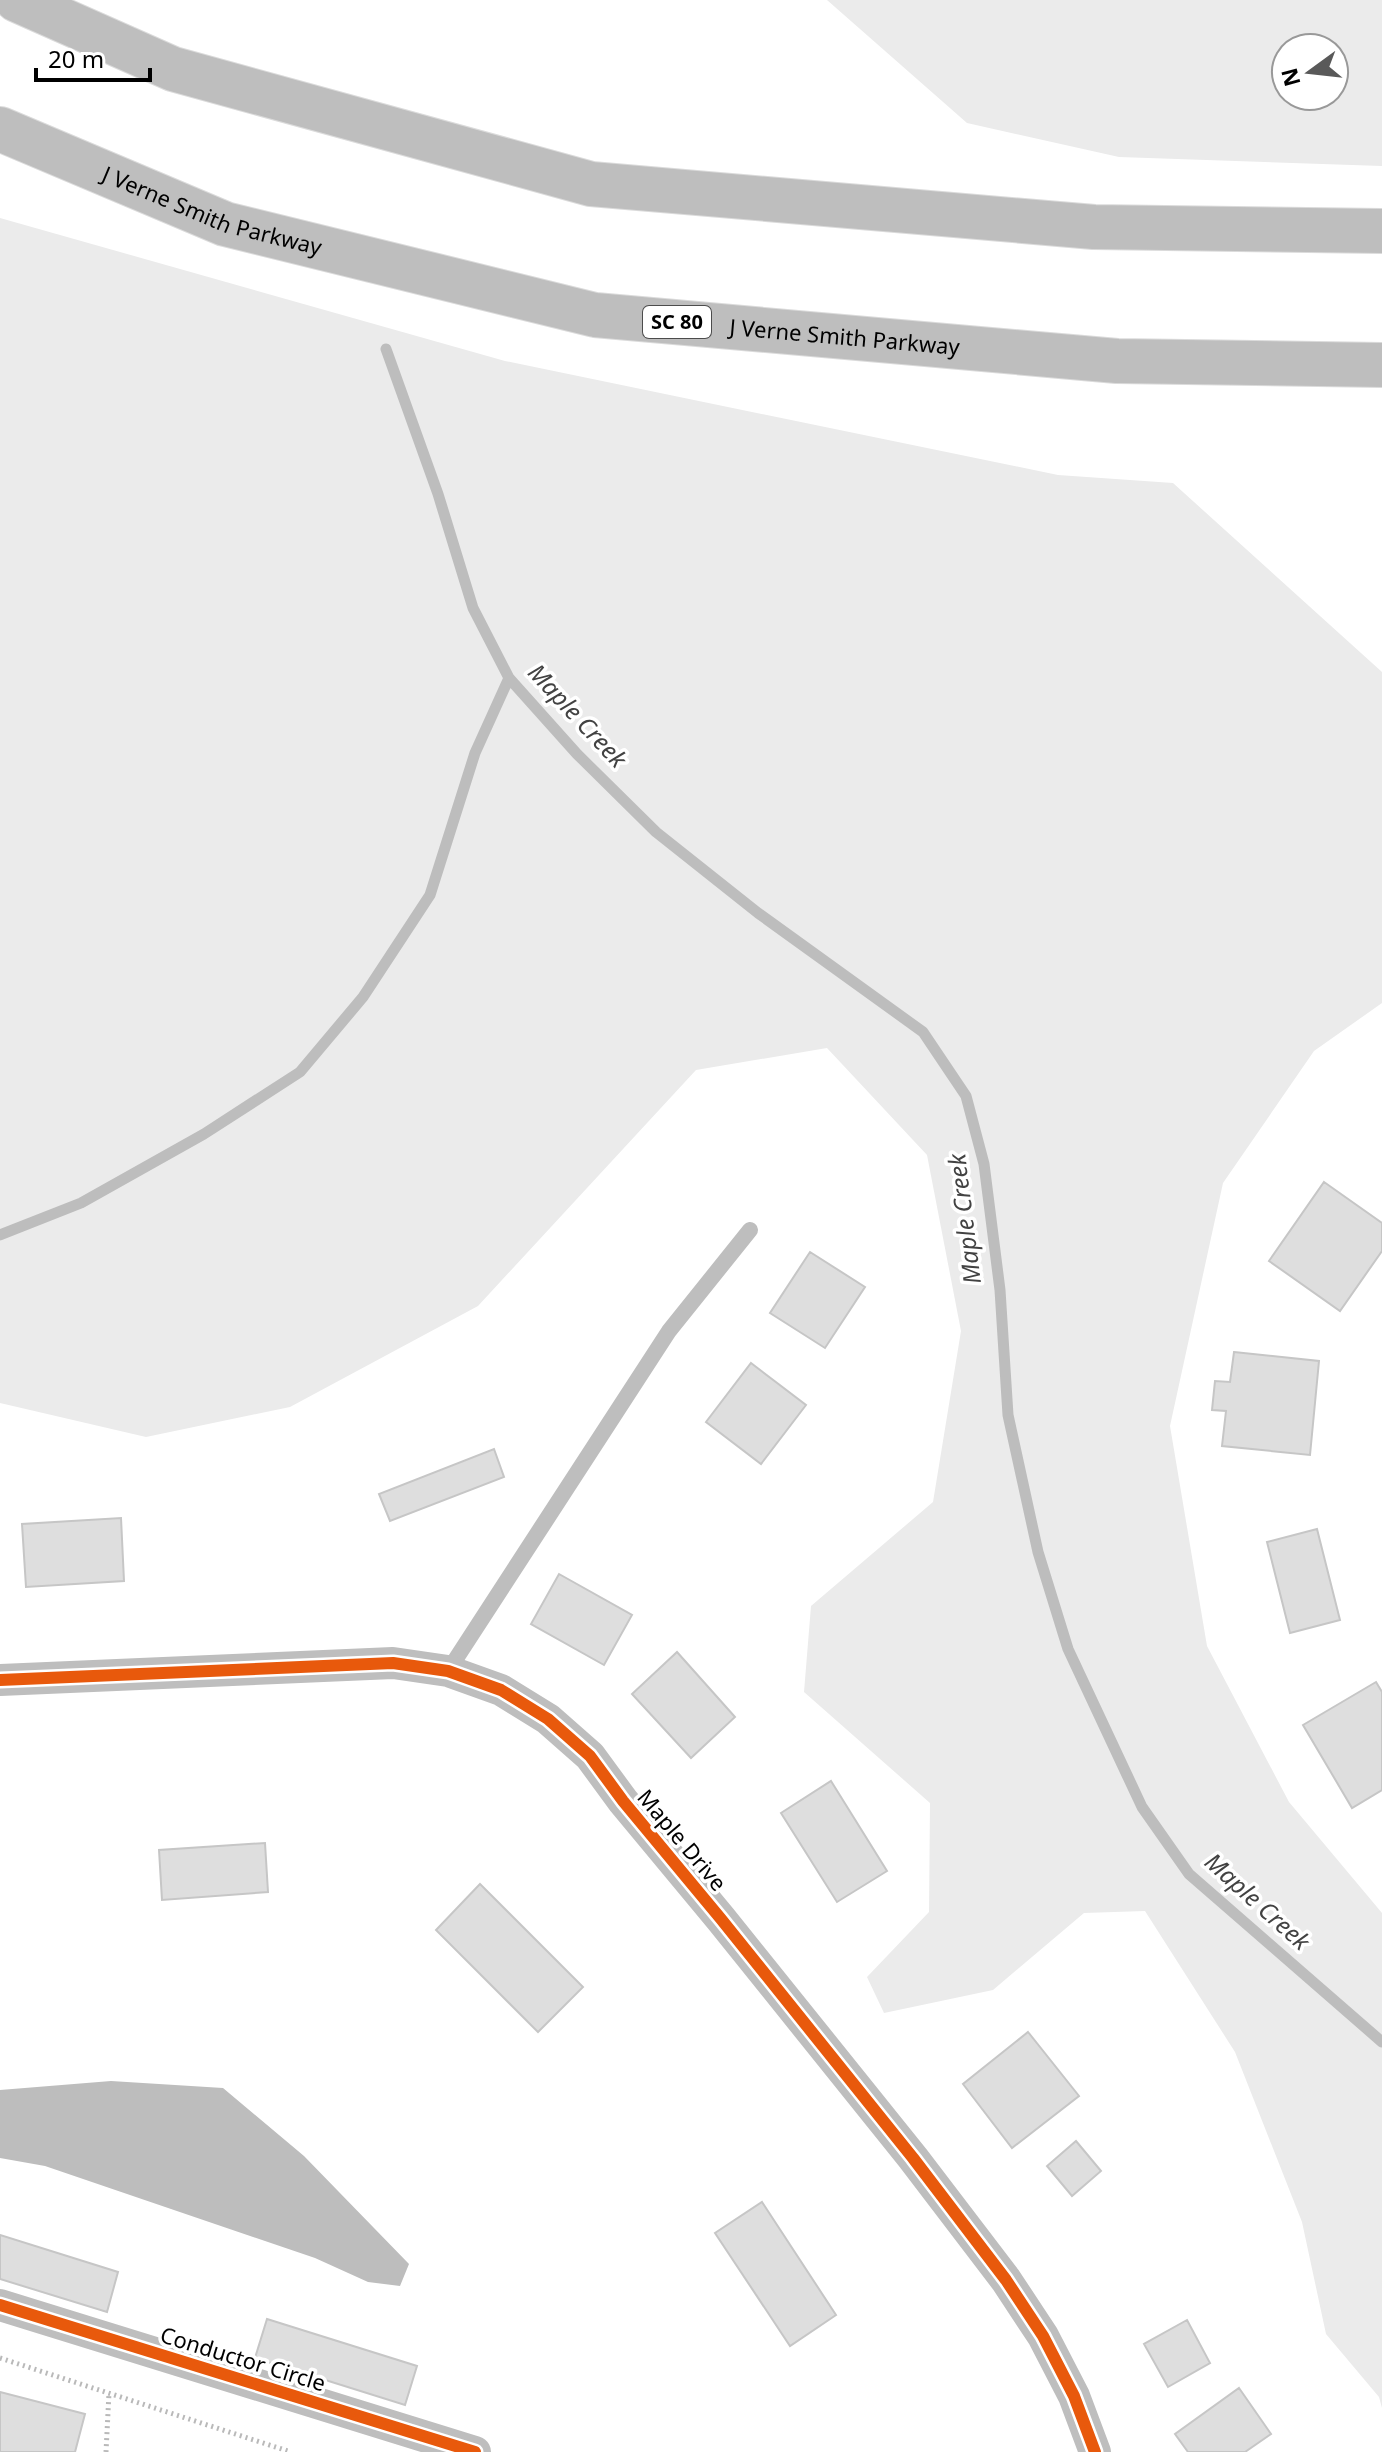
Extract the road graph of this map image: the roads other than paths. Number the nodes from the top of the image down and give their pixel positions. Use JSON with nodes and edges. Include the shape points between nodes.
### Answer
{"nodes":[{"id":1,"x":17,"y":0,"type":"edge"},
{"id":2,"x":0,"y":129,"type":"edge"},
{"id":3,"x":1382,"y":231,"type":"edge"},
{"id":4,"x":1382,"y":365,"type":"edge"},
{"id":5,"x":750,"y":1230,"type":"dead end"},
{"id":6,"x":448,"y":1671,"type":"junction"},
{"id":7,"x":0,"y":1680,"type":"edge"},
{"id":8,"x":0,"y":2305,"type":"edge"},
{"id":9,"x":475,"y":2452,"type":"edge"},
{"id":10,"x":1095,"y":2452,"type":"edge"}],
"edges":[{"from":1,"to":3,"type":"main road","via":[[173,69],[591,184],[1094,227]]},
{"from":2,"to":4,"type":"main road","name":"J Verne Smith Parkway","number":"SC 80","via":[[225,224],[595,315],[1117,361]]},
{"from":5,"to":6,"type":"lane","via":[[669,1331]]},
{"from":6,"to":7,"type":"street","name":"Maple Drive","via":[[393,1663]]},
{"from":6,"to":10,"type":"street","name":"Maple Drive","via":[[501,1690],[548,1719],[590,1756],[1006,2280],[1043,2336]]},
{"from":8,"to":9,"type":"street","name":"Conductor Circle"}]}
